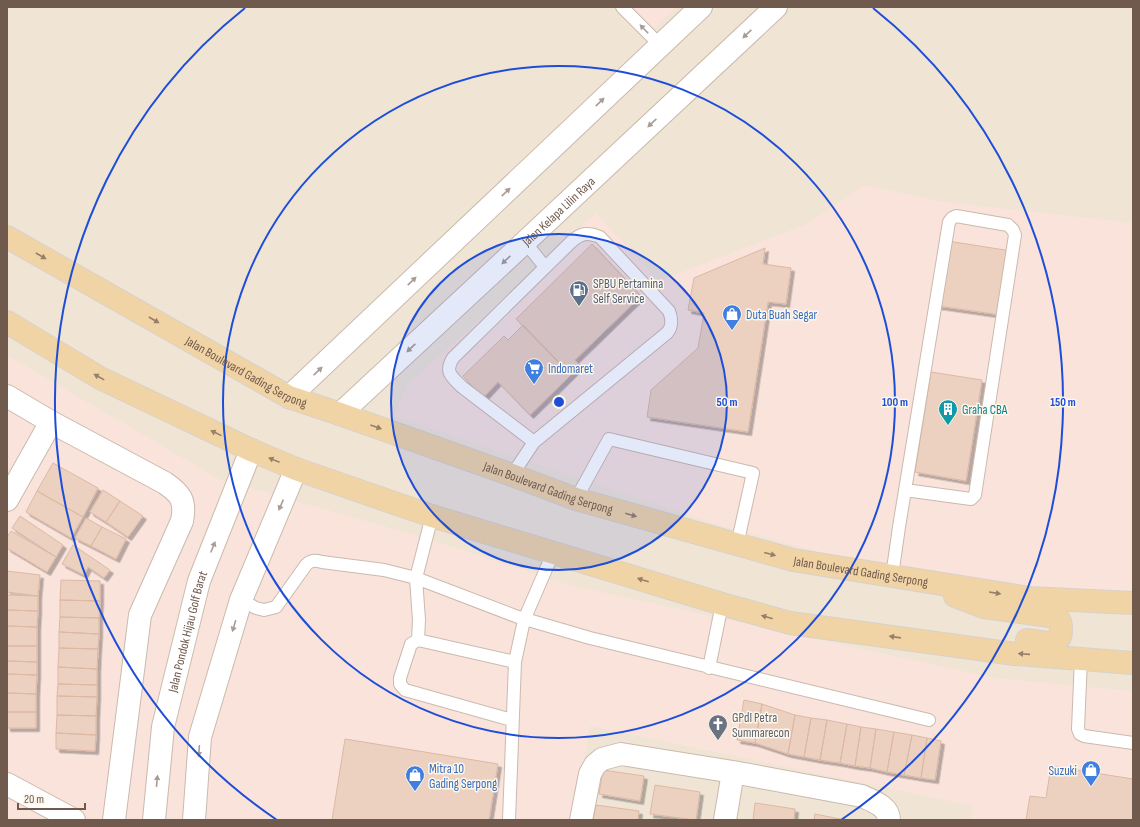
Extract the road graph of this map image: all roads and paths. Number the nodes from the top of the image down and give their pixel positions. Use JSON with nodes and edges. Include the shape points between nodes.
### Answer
{"nodes":[{"id":1,"x":700,"y":7,"type":"edge"},
{"id":2,"x":776,"y":7,"type":"edge"},
{"id":3,"x":628,"y":9,"type":"edge"},
{"id":4,"x":660,"y":45,"type":"junction"},
{"id":5,"x":7,"y":237,"type":"edge"},
{"id":6,"x":525,"y":242,"type":"junction"},
{"id":7,"x":546,"y":267,"type":"junction"},
{"id":8,"x":7,"y":322,"type":"edge"},
{"id":9,"x":7,"y":396,"type":"edge"},
{"id":10,"x":289,"y":397,"type":"junction"},
{"id":11,"x":340,"y":414,"type":"junction"},
{"id":12,"x":51,"y":422,"type":"junction"},
{"id":13,"x":534,"y":442,"type":"junction"},
{"id":14,"x":251,"y":450,"type":"junction"},
{"id":15,"x":296,"y":469,"type":"junction"},
{"id":16,"x":512,"y":475,"type":"junction"},
{"id":17,"x":905,"y":490,"type":"junction"},
{"id":18,"x":576,"y":499,"type":"junction"},
{"id":19,"x":7,"y":500,"type":"edge"},
{"id":20,"x":432,"y":516,"type":"junction"},
{"id":21,"x":737,"y":545,"type":"junction"},
{"id":22,"x":553,"y":553,"type":"junction"},
{"id":23,"x":892,"y":576,"type":"junction"},
{"id":24,"x":416,"y":578,"type":"junction"},
{"id":25,"x":940,"y":584,"type":"junction"},
{"id":26,"x":241,"y":600,"type":"junction"},
{"id":27,"x":1133,"y":602,"type":"edge"},
{"id":28,"x":722,"y":604,"type":"junction"},
{"id":29,"x":1133,"y":613,"type":"edge"},
{"id":30,"x":524,"y":620,"type":"junction"},
{"id":31,"x":418,"y":640,"type":"junction"},
{"id":32,"x":938,"y":643,"type":"junction"},
{"id":33,"x":1133,"y":652,"type":"edge"},
{"id":34,"x":1080,"y":658,"type":"junction"},
{"id":35,"x":515,"y":662,"type":"junction"},
{"id":36,"x":1133,"y":663,"type":"edge"},
{"id":37,"x":709,"y":668,"type":"junction"},
{"id":38,"x":512,"y":720,"type":"junction"},
{"id":39,"x":929,"y":720,"type":"dead end"},
{"id":40,"x":1133,"y":743,"type":"edge"},
{"id":41,"x":733,"y":772,"type":"junction"},
{"id":42,"x":7,"y":784,"type":"edge"},
{"id":43,"x":74,"y":820,"type":"edge"},
{"id":44,"x":114,"y":820,"type":"edge"},
{"id":45,"x":154,"y":820,"type":"edge"},
{"id":46,"x":194,"y":820,"type":"edge"},
{"id":47,"x":508,"y":820,"type":"edge"},
{"id":48,"x":581,"y":820,"type":"edge"},
{"id":49,"x":725,"y":820,"type":"edge"},
{"id":50,"x":889,"y":820,"type":"edge"}],
"edges":[{"from":1,"to":4,"type":"street"},
{"from":2,"to":6,"type":"street","name":"Jalan Kelapa Lilin Raya","one_way":true},
{"from":4,"to":3,"type":"lane","one_way":true},
{"from":10,"to":4,"type":"street","one_way":true},
{"from":5,"to":10,"type":"main road","name":"Jalan Boulevard Gading Serpong","one_way":true},
{"from":6,"to":7,"type":"lane"},
{"from":6,"to":11,"type":"street","name":"Jalan Kelapa Lilin Raya","one_way":true},
{"from":7,"to":13,"type":"lane","via":[[449,363],[449,372],[462,387]]},
{"from":7,"to":13,"type":"lane","via":[[578,236],[590,234],[600,237],[672,317],[671,329],[667,333]]},
{"from":14,"to":8,"type":"main road","one_way":true,"via":[[100,378]]},
{"from":9,"to":12,"type":"street"},
{"from":10,"to":11,"type":"main road","name":"Jalan Boulevard Gading Serpong"},
{"from":11,"to":16,"type":"main road","name":"Jalan Boulevard Gading Serpong","one_way":true},
{"from":12,"to":19,"type":"street"},
{"from":12,"to":44,"type":"street","via":[[166,483],[182,498],[182,521],[140,615]]},
{"from":13,"to":16,"type":"lane"},
{"from":15,"to":14,"type":"main road","one_way":true},
{"from":45,"to":14,"type":"street","name":"Jalan Pondok Hijau Golf Barat","one_way":true,"via":[[162,727],[199,581]]},
{"from":15,"to":20,"type":"main road"},
{"from":15,"to":26,"type":"street","one_way":true},
{"from":16,"to":18,"type":"main road","name":"Jalan Boulevard Gading Serpong"},
{"from":17,"to":17,"type":"lane","via":[[949,222],[956,216],[1008,225],[1015,235],[975,495],[971,499]]},
{"from":17,"to":23,"type":"lane"},
{"from":18,"to":21,"type":"main road","name":"Jalan Boulevard Gading Serpong","one_way":true},
{"from":18,"to":21,"type":"lane","via":[[609,439],[753,473]]},
{"from":20,"to":22,"type":"main road"},
{"from":20,"to":24,"type":"lane"},
{"from":21,"to":23,"type":"main road","name":"Jalan Boulevard Gading Serpong","one_way":true,"via":[[793,560]]},
{"from":28,"to":22,"type":"main road","one_way":true},
{"from":22,"to":30,"type":"lane"},
{"from":23,"to":25,"type":"main road","name":"Jalan Boulevard Gading Serpong"},
{"from":24,"to":26,"type":"lane","via":[[384,570],[315,560],[310,561],[276,607],[264,610]]},
{"from":24,"to":30,"type":"lane"},
{"from":24,"to":31,"type":"lane"},
{"from":25,"to":27,"type":"main road","name":"Jalan Boulevard Gading Serpong","one_way":true,"via":[[1029,598]]},
{"from":25,"to":32,"type":"main road","via":[[956,597],[984,607],[1058,618],[1061,623],[1061,634],[1053,643],[972,635],[958,636]]},
{"from":26,"to":46,"type":"street","one_way":true,"via":[[200,737]]},
{"from":32,"to":28,"type":"main road","one_way":true,"via":[[790,623]]},
{"from":28,"to":37,"type":"lane"},
{"from":29,"to":33,"type":"main road","via":[[1079,615],[1074,621],[1074,643],[1078,647]]},
{"from":30,"to":35,"type":"lane"},
{"from":30,"to":37,"type":"lane"},
{"from":31,"to":35,"type":"lane"},
{"from":31,"to":38,"type":"lane","via":[[411,644],[400,678],[400,684],[405,690]]},
{"from":34,"to":32,"type":"main road","one_way":true,"via":[[1015,654]]},
{"from":34,"to":36,"type":"main road"},
{"from":34,"to":40,"type":"lane","via":[[1079,732],[1084,736]]},
{"from":35,"to":38,"type":"lane"},
{"from":37,"to":39,"type":"lane"},
{"from":38,"to":47,"type":"lane"},
{"from":41,"to":48,"type":"street","via":[[621,754],[602,759],[590,774]]},
{"from":41,"to":49,"type":"street"},
{"from":41,"to":50,"type":"street","via":[[862,796],[881,805]]},
{"from":42,"to":43,"type":"street"}]}
